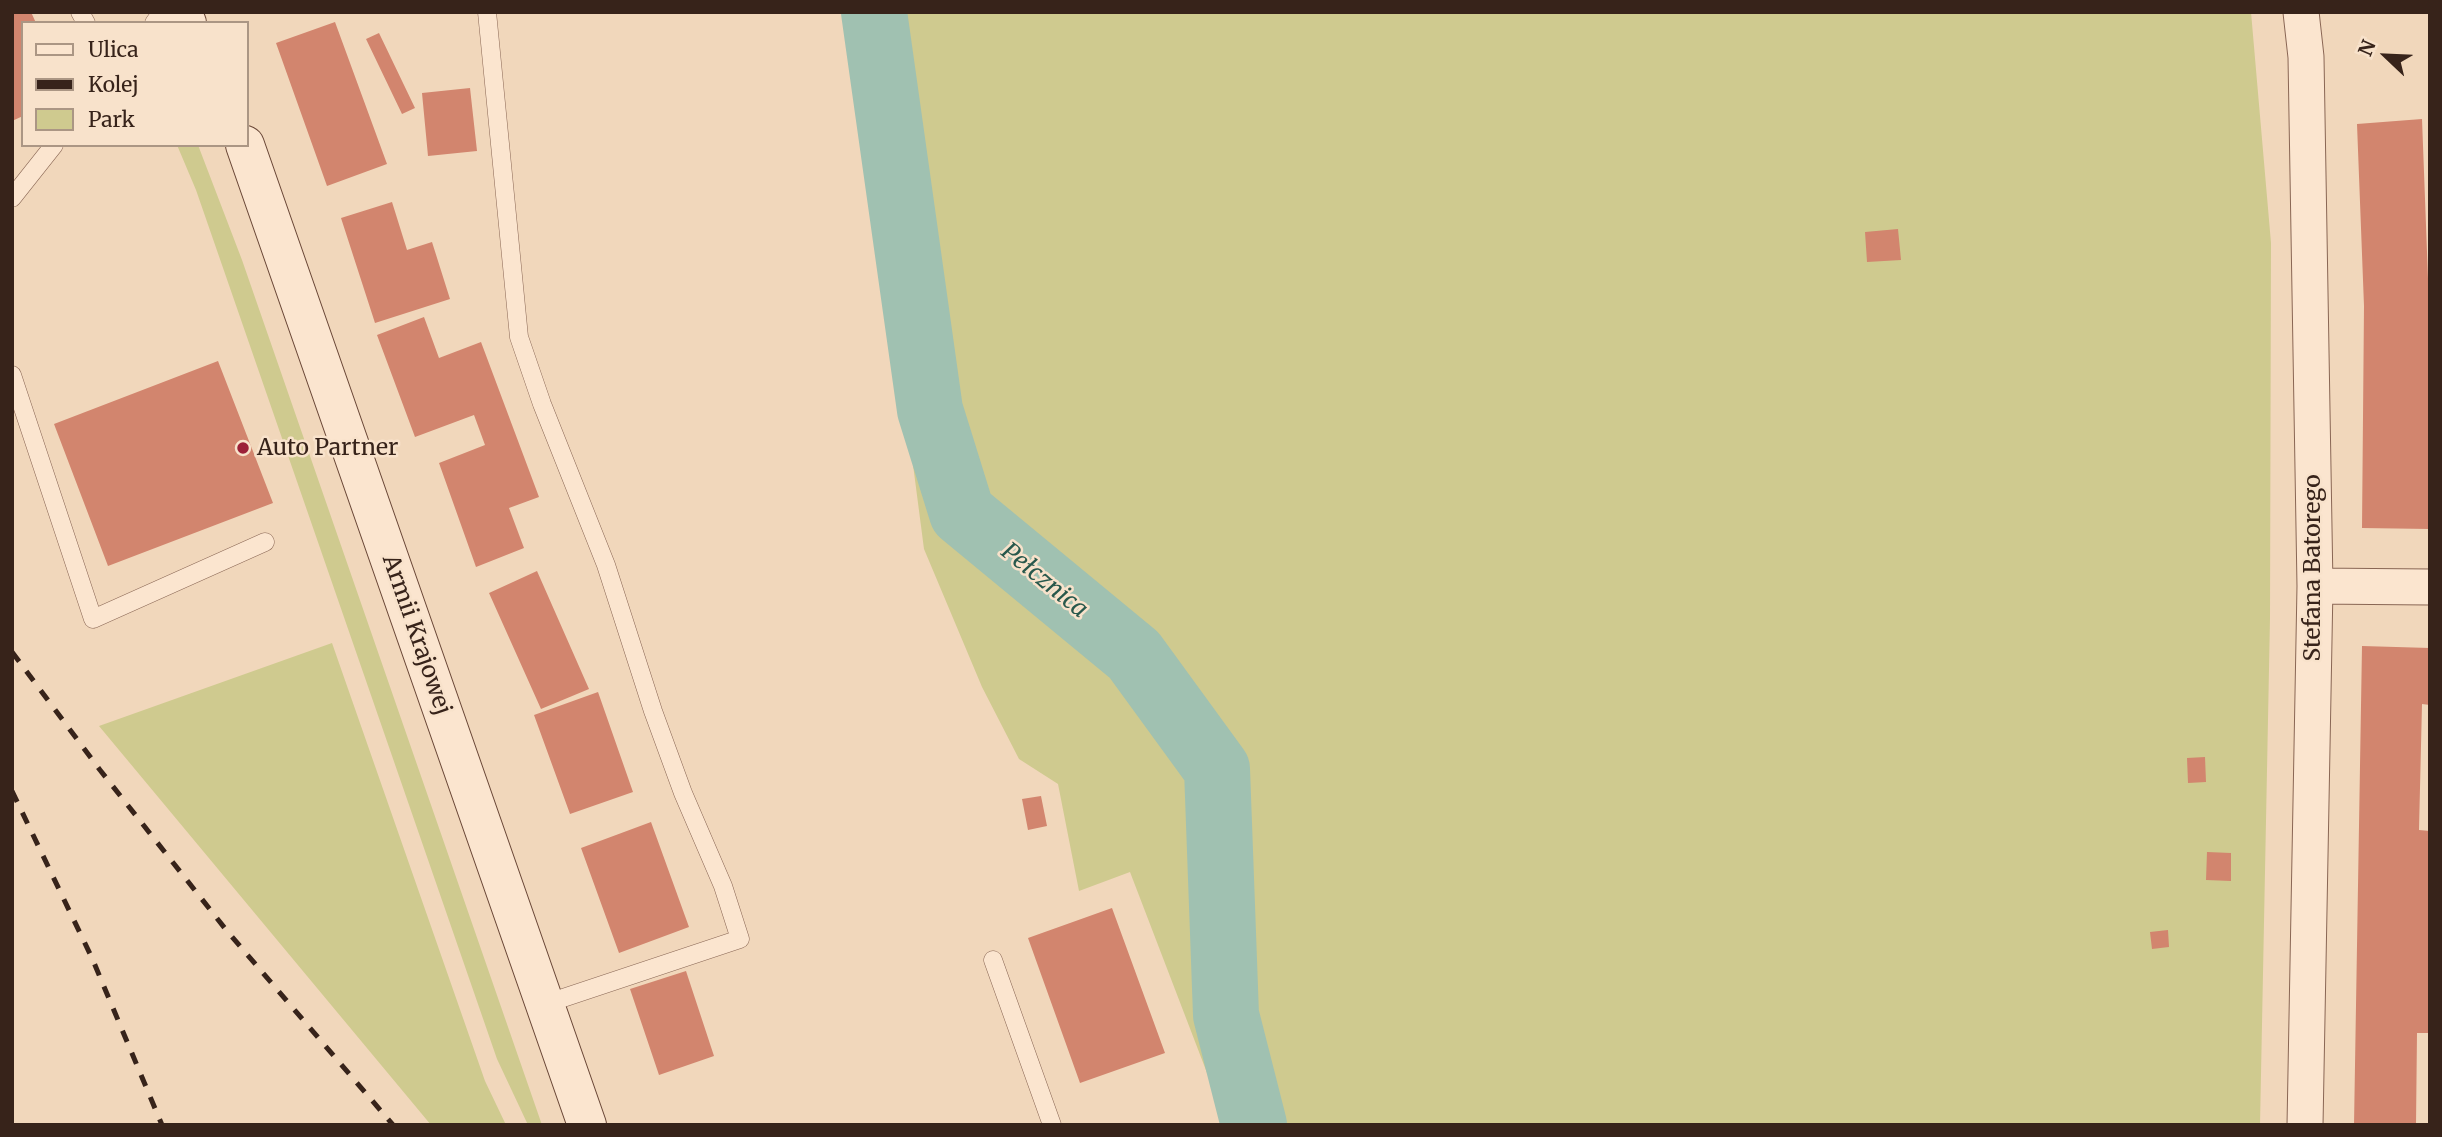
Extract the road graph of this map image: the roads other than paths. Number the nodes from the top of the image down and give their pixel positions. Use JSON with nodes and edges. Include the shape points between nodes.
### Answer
{"nodes":[{"id":1,"x":487,"y":12,"type":"edge"},
{"id":2,"x":2301,"y":12,"type":"edge"},
{"id":3,"x":52,"y":147,"type":"edge"},
{"id":4,"x":245,"y":147,"type":"edge"},
{"id":5,"x":12,"y":198,"type":"edge"},
{"id":6,"x":12,"y":375,"type":"edge"},
{"id":7,"x":265,"y":542,"type":"dead end"},
{"id":8,"x":2315,"y":586,"type":"junction"},
{"id":9,"x":2430,"y":587,"type":"edge"},
{"id":10,"x":993,"y":960,"type":"dead end"},
{"id":11,"x":545,"y":1004,"type":"junction"},
{"id":12,"x":587,"y":1125,"type":"edge"},
{"id":13,"x":1052,"y":1125,"type":"edge"},
{"id":14,"x":2305,"y":1125,"type":"edge"}],
"edges":[{"from":1,"to":11,"type":"lane","via":[[519,337],[740,939]]},
{"from":2,"to":8,"type":"street","name":"Stefana Batorego","via":[[2306,57]]},
{"from":3,"to":5,"type":"lane"},
{"from":4,"to":11,"type":"main road","name":"Armii Krajowej"},
{"from":6,"to":7,"type":"lane","via":[[93,619]]},
{"from":8,"to":9,"type":"street"},
{"from":8,"to":14,"type":"street","name":"Stefana Batorego"},
{"from":10,"to":13,"type":"lane"},
{"from":11,"to":12,"type":"main road","name":"Armii Krajowej"}]}
